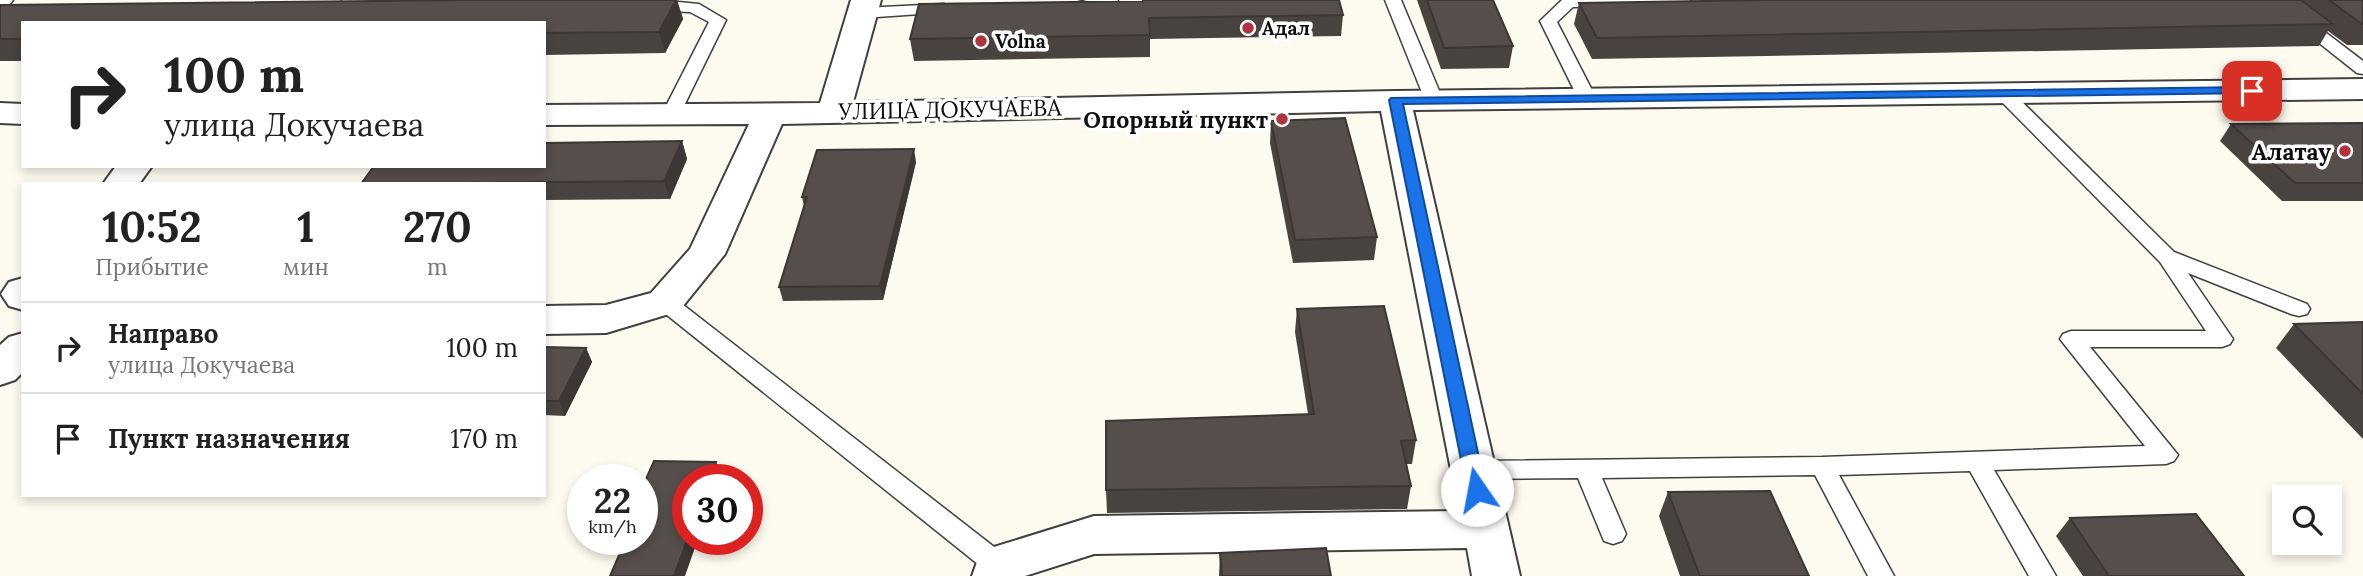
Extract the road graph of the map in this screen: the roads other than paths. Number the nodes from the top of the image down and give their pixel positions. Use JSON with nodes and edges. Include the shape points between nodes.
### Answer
{"nodes":[{"id":1,"x":5,"y":0,"type":"edge"},
{"id":2,"x":414,"y":0,"type":"edge"},
{"id":3,"x":666,"y":0,"type":"edge"},
{"id":4,"x":1111,"y":0,"type":"edge"},
{"id":5,"x":1393,"y":0,"type":"edge"},
{"id":6,"x":1683,"y":0,"type":"edge"},
{"id":7,"x":2273,"y":0,"type":"edge"},
{"id":8,"x":1569,"y":1,"type":"edge"},
{"id":9,"x":331,"y":2,"type":"edge"},
{"id":10,"x":0,"y":6,"type":"edge"},
{"id":11,"x":864,"y":7,"type":"edge"},
{"id":12,"x":1059,"y":8,"type":"edge"},
{"id":13,"x":961,"y":9,"type":"edge"},
{"id":14,"x":22,"y":10,"type":"edge"},
{"id":15,"x":0,"y":11,"type":"edge"},
{"id":16,"x":2363,"y":69,"type":"edge"},
{"id":17,"x":2363,"y":89,"type":"edge"},
{"id":18,"x":2004,"y":94,"type":"junction"},
{"id":19,"x":1587,"y":98,"type":"junction"},
{"id":20,"x":1395,"y":100,"type":"junction"},
{"id":21,"x":1434,"y":100,"type":"junction"},
{"id":22,"x":834,"y":112,"type":"junction"},
{"id":23,"x":0,"y":113,"type":"edge"},
{"id":24,"x":21,"y":114,"type":"edge"},
{"id":25,"x":671,"y":114,"type":"junction"},
{"id":26,"x":770,"y":114,"type":"junction"},
{"id":27,"x":546,"y":115,"type":"edge"},
{"id":28,"x":133,"y":168,"type":"edge"},
{"id":29,"x":122,"y":182,"type":"edge"},
{"id":30,"x":2167,"y":257,"type":"junction"},
{"id":31,"x":665,"y":302,"type":"junction"},
{"id":32,"x":2299,"y":309,"type":"dead end"},
{"id":33,"x":546,"y":320,"type":"edge"},
{"id":34,"x":21,"y":349,"type":"edge"},
{"id":35,"x":0,"y":370,"type":"edge"},
{"id":36,"x":1977,"y":461,"type":"junction"},
{"id":37,"x":1822,"y":466,"type":"junction"},
{"id":38,"x":1586,"y":468,"type":"junction"},
{"id":39,"x":1472,"y":470,"type":"junction"},
{"id":40,"x":1486,"y":529,"type":"junction"},
{"id":41,"x":1613,"y":534,"type":"dead end"},
{"id":42,"x":997,"y":570,"type":"edge"},
{"id":43,"x":1496,"y":576,"type":"edge"},
{"id":44,"x":1881,"y":576,"type":"edge"},
{"id":45,"x":2043,"y":576,"type":"edge"}],
"edges":[{"from":1,"to":10,"type":"lane"},
{"from":2,"to":9,"type":"lane"},
{"from":3,"to":25,"type":"lane","via":[[667,8],[693,7],[718,20]]},
{"from":4,"to":12,"type":"lane"},
{"from":5,"to":21,"type":"lane"},
{"from":6,"to":8,"type":"lane"},
{"from":7,"to":16,"type":"lane"},
{"from":8,"to":19,"type":"lane","via":[[1548,21]]},
{"from":11,"to":13,"type":"lane"},
{"from":11,"to":22,"type":"street"},
{"from":14,"to":15,"type":"lane"},
{"from":17,"to":18,"type":"street","name":"УЛИЦА ДОКУЧАЕВА"},
{"from":18,"to":19,"type":"street","name":"УЛИЦА ДОКУЧАЕВА"},
{"from":18,"to":30,"type":"lane"},
{"from":19,"to":21,"type":"street","name":"УЛИЦА ДОКУЧАЕВА"},
{"from":20,"to":21,"type":"street","name":"УЛИЦА ДОКУЧАЕВА"},
{"from":20,"to":22,"type":"street","name":"УЛИЦА ДОКУЧАЕВА"},
{"from":20,"to":39,"type":"street"},
{"from":22,"to":26,"type":"street","name":"УЛИЦА ДОКУЧАЕВА"},
{"from":23,"to":24,"type":"street"},
{"from":25,"to":26,"type":"street","name":"УЛИЦА ДОКУЧАЕВА"},
{"from":25,"to":27,"type":"street","name":"УЛИЦА ДОКУЧАЕВА"},
{"from":26,"to":31,"type":"street","via":[[706,254]]},
{"from":28,"to":29,"type":"street"},
{"from":30,"to":32,"type":"lane"},
{"from":30,"to":36,"type":"lane","via":[[2222,339],[2071,339],[2166,455]]},
{"from":31,"to":33,"type":"street","via":[[606,319]]},
{"from":31,"to":42,"type":"lane"},
{"from":34,"to":35,"type":"street"},
{"from":36,"to":37,"type":"lane"},
{"from":36,"to":45,"type":"lane"},
{"from":37,"to":38,"type":"lane"},
{"from":37,"to":44,"type":"lane"},
{"from":38,"to":39,"type":"lane"},
{"from":38,"to":41,"type":"lane"},
{"from":39,"to":40,"type":"street"},
{"from":40,"to":42,"type":"street","via":[[1094,535]]},
{"from":40,"to":43,"type":"street"}]}
